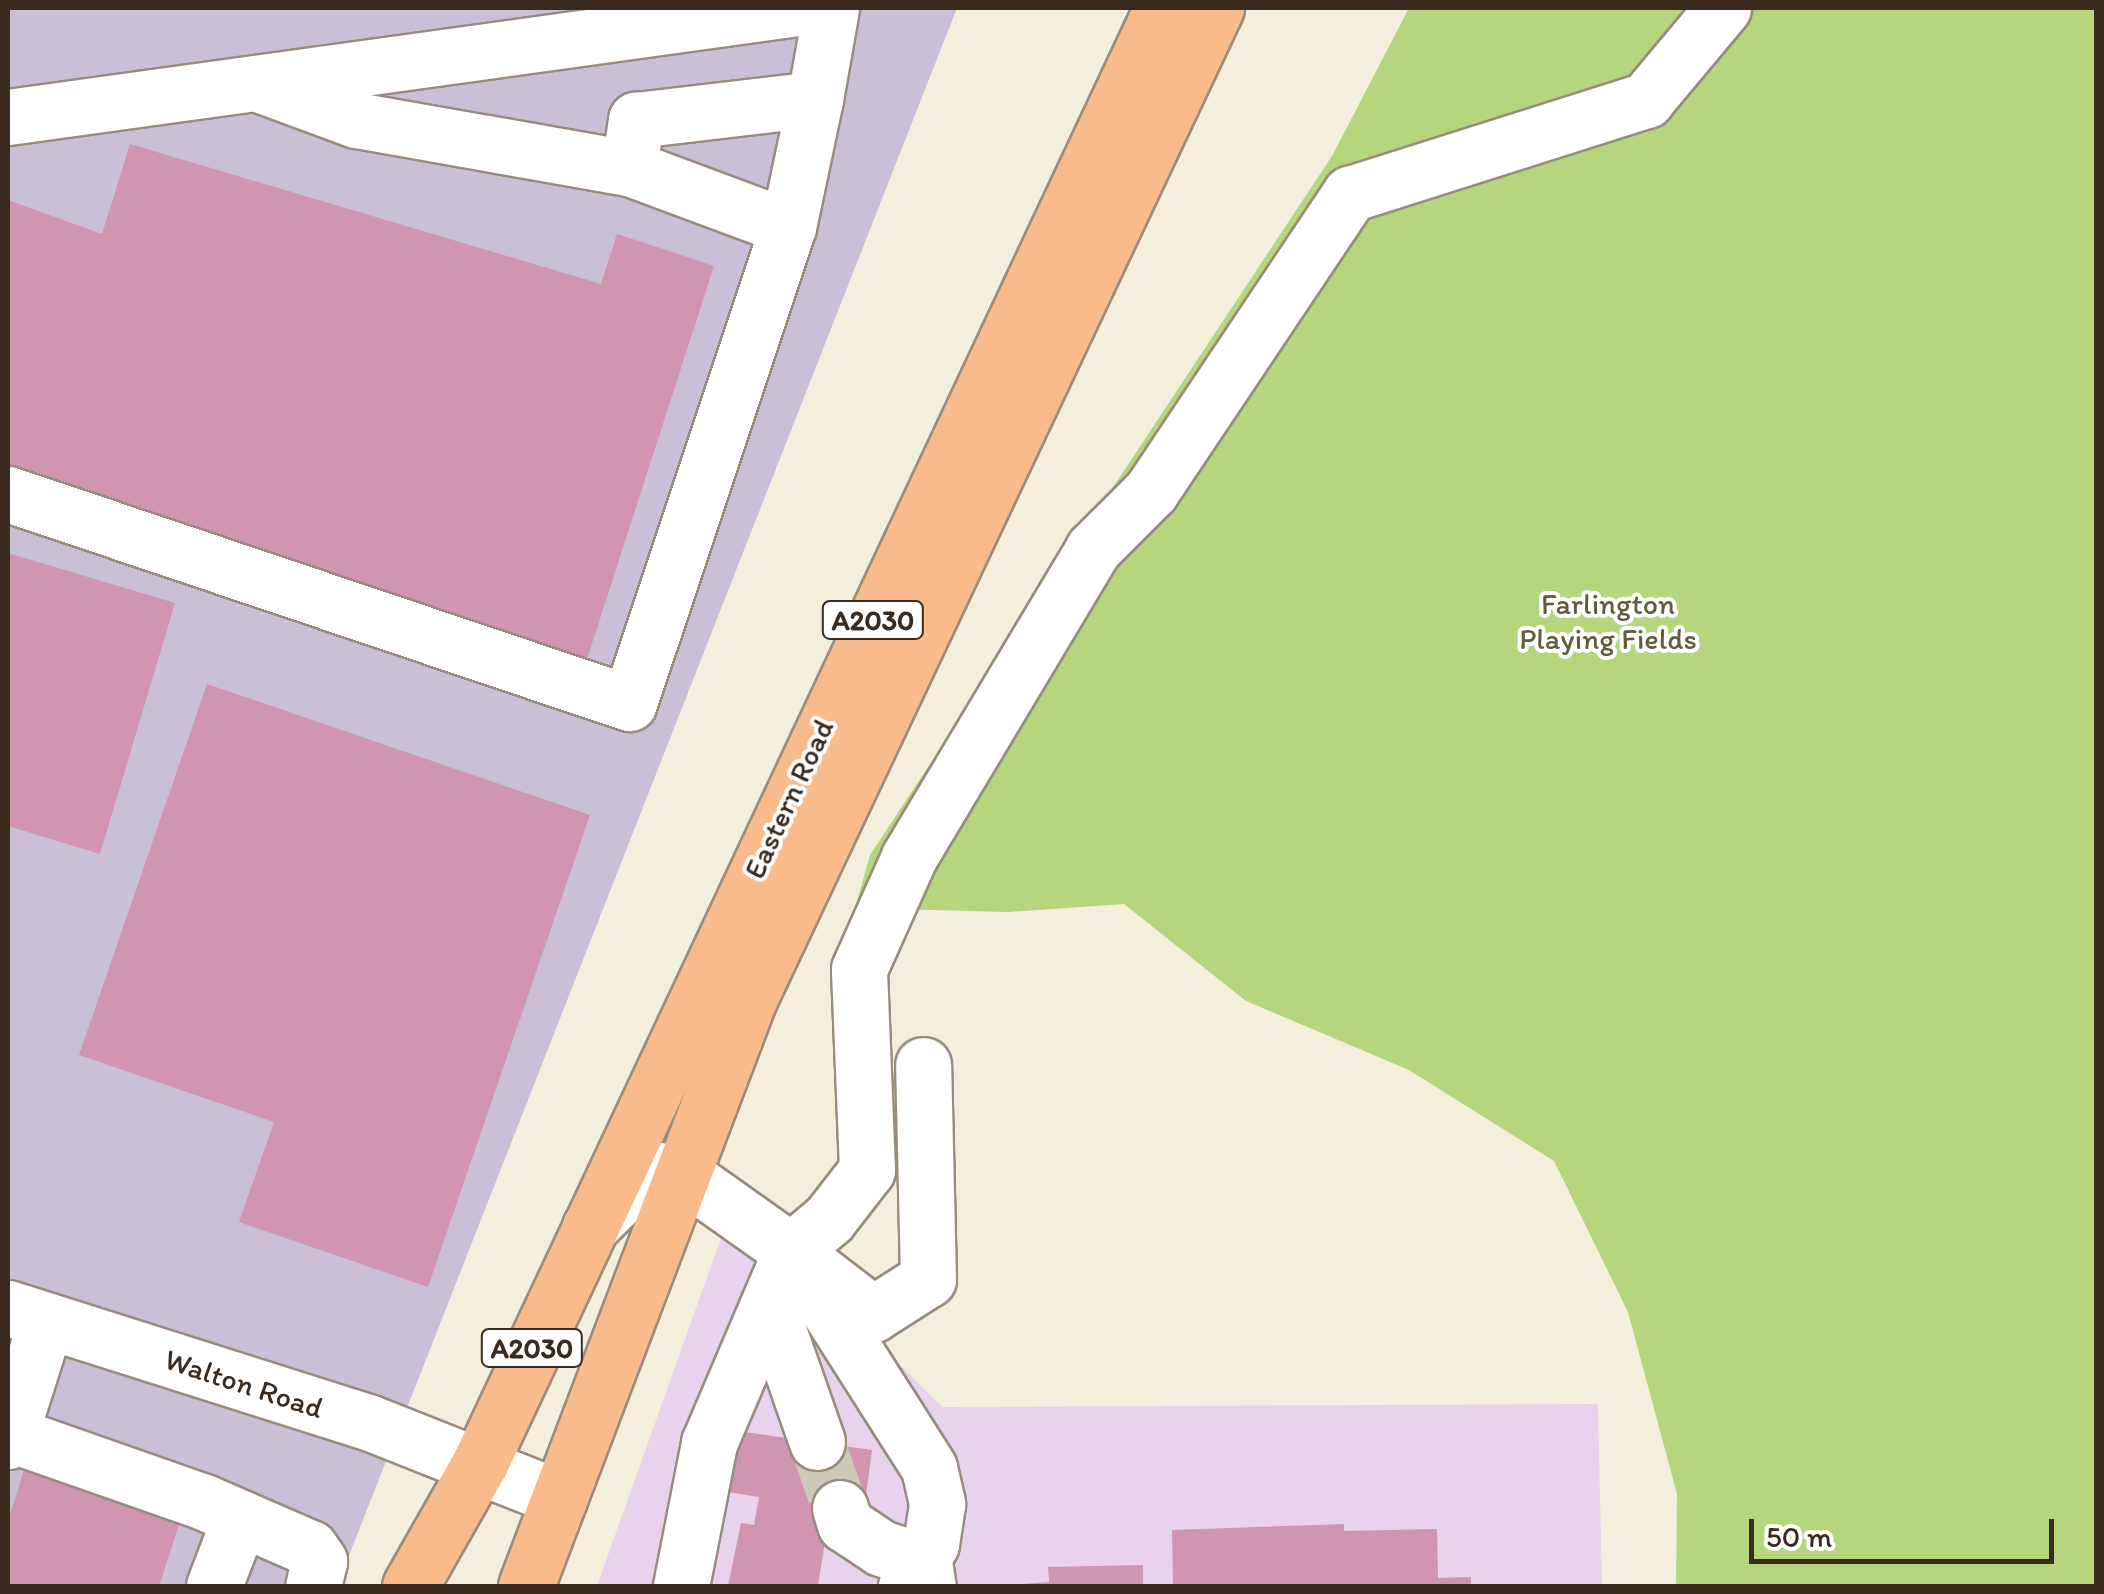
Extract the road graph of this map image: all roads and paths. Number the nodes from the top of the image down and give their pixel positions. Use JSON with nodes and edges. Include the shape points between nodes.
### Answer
{"nodes":[{"id":1,"x":798,"y":8,"type":"edge"},
{"id":2,"x":830,"y":8,"type":"edge"},
{"id":3,"x":1162,"y":8,"type":"edge"},
{"id":4,"x":1216,"y":8,"type":"edge"},
{"id":5,"x":1723,"y":8,"type":"edge"},
{"id":6,"x":253,"y":82,"type":"junction"},
{"id":7,"x":815,"y":98,"type":"junction"},
{"id":8,"x":8,"y":116,"type":"edge"},
{"id":9,"x":629,"y":168,"type":"junction"},
{"id":10,"x":788,"y":227,"type":"junction"},
{"id":11,"x":8,"y":494,"type":"edge"},
{"id":12,"x":923,"y":1065,"type":"dead end"},
{"id":13,"x":867,"y":1170,"type":"junction"},
{"id":14,"x":929,"y":1174,"type":"junction"},
{"id":15,"x":685,"y":1176,"type":"junction"},
{"id":16,"x":584,"y":1233,"type":"junction"},
{"id":17,"x":791,"y":1251,"type":"junction"},
{"id":18,"x":770,"y":1304,"type":"junction"},
{"id":19,"x":27,"y":1314,"type":"edge"},
{"id":20,"x":9,"y":1438,"type":"edge"},
{"id":21,"x":817,"y":1442,"type":"tunnel mouth"},
{"id":22,"x":480,"y":1464,"type":"junction"},
{"id":23,"x":560,"y":1498,"type":"junction"},
{"id":24,"x":840,"y":1508,"type":"tunnel mouth"},
{"id":25,"x":240,"y":1518,"type":"junction"},
{"id":26,"x":919,"y":1578,"type":"edge"},
{"id":27,"x":214,"y":1586,"type":"edge"},
{"id":28,"x":313,"y":1586,"type":"edge"},
{"id":29,"x":410,"y":1586,"type":"edge"},
{"id":30,"x":526,"y":1586,"type":"edge"},
{"id":31,"x":680,"y":1586,"type":"edge"}],
"edges":[{"from":1,"to":6,"type":"street"},
{"from":2,"to":7,"type":"street"},
{"from":3,"to":16,"type":"main road","name":"Eastern Road","number":"A2030"},
{"from":4,"to":15,"type":"main road","name":"Eastern Road","number":"A2030","via":[[792,903]]},
{"from":5,"to":13,"type":"street","via":[[1646,100],[1350,194],[1151,490],[1093,549],[909,857],[859,969]]},
{"from":6,"to":8,"type":"street"},
{"from":6,"to":9,"type":"street","via":[[356,120]]},
{"from":7,"to":9,"type":"street","via":[[636,120]]},
{"from":7,"to":10,"type":"street"},
{"from":9,"to":10,"type":"street"},
{"from":10,"to":11,"type":"street","via":[[629,703]]},
{"from":12,"to":14,"type":"street"},
{"from":13,"to":14,"type":"street"},
{"from":13,"to":17,"type":"street","via":[[829,1219]]},
{"from":14,"to":17,"type":"street","via":[[928,1279],[873,1314]]},
{"from":15,"to":16,"type":"street","via":[[659,1170],[642,1177]]},
{"from":15,"to":17,"type":"street"},
{"from":15,"to":23,"type":"main road","name":"Eastern Road","number":"A2030","via":[[578,1434]]},
{"from":16,"to":22,"type":"main road","name":"Eastern Road","number":"A2030"},
{"from":17,"to":18,"type":"street"},
{"from":17,"to":26,"type":"street","via":[[929,1468],[937,1504]]},
{"from":18,"to":21,"type":"street"},
{"from":18,"to":31,"type":"street","via":[[709,1443]]},
{"from":19,"to":20,"type":"street"},
{"from":19,"to":22,"type":"street","name":"Walton Road"},
{"from":20,"to":25,"type":"street"},
{"from":22,"to":23,"type":"street","name":"Walton Road"},
{"from":22,"to":29,"type":"main road","name":"Eastern Road","number":"A2030"},
{"from":23,"to":30,"type":"main road","name":"Eastern Road","number":"A2030"},
{"from":24,"to":26,"type":"street","via":[[846,1524]]},
{"from":25,"to":27,"type":"street"},
{"from":25,"to":28,"type":"street","via":[[310,1548],[319,1562]]}]}
